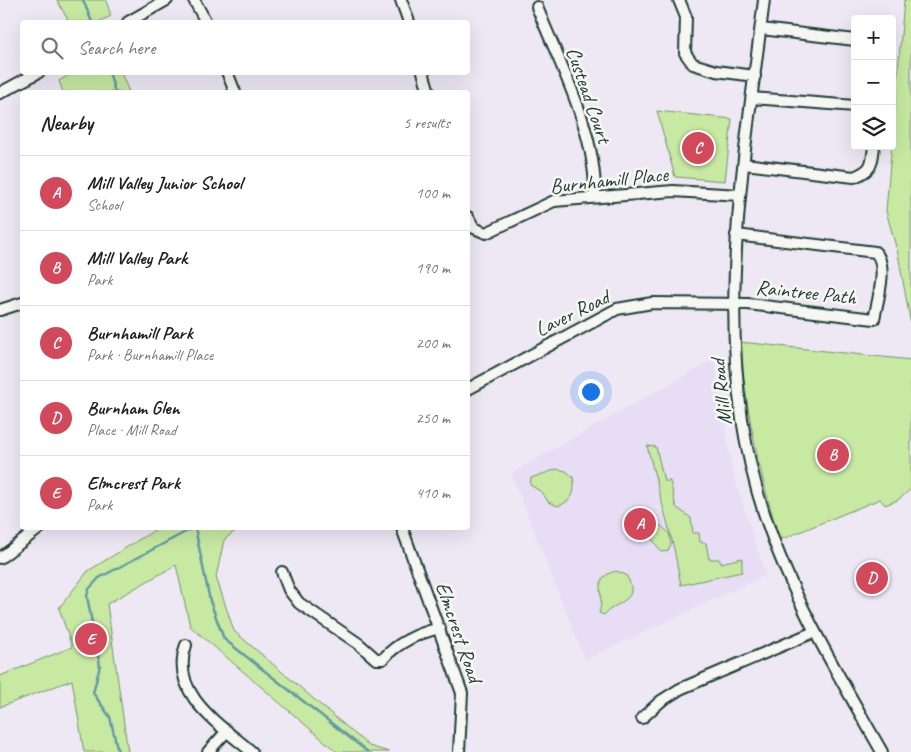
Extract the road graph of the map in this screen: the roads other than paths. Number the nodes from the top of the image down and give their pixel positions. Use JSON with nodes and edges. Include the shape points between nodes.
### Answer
{"nodes":[{"id":1,"x":167,"y":0,"type":"edge"},
{"id":2,"x":194,"y":0,"type":"edge"},
{"id":3,"x":401,"y":0,"type":"edge"},
{"id":4,"x":679,"y":0,"type":"edge"},
{"id":5,"x":764,"y":0,"type":"edge"},
{"id":6,"x":538,"y":8,"type":"dead end"},
{"id":7,"x":132,"y":20,"type":"edge"},
{"id":8,"x":205,"y":20,"type":"edge"},
{"id":9,"x":408,"y":20,"type":"edge"},
{"id":10,"x":761,"y":29,"type":"junction"},
{"id":11,"x":851,"y":40,"type":"edge"},
{"id":12,"x":33,"y":75,"type":"edge"},
{"id":13,"x":228,"y":75,"type":"edge"},
{"id":14,"x":424,"y":75,"type":"edge"},
{"id":15,"x":755,"y":76,"type":"junction"},
{"id":16,"x":234,"y":90,"type":"edge"},
{"id":17,"x":428,"y":90,"type":"edge"},
{"id":18,"x":0,"y":93,"type":"edge"},
{"id":19,"x":752,"y":98,"type":"junction"},
{"id":20,"x":851,"y":106,"type":"edge"},
{"id":21,"x":874,"y":150,"type":"edge"},
{"id":22,"x":744,"y":164,"type":"junction"},
{"id":23,"x":740,"y":195,"type":"junction"},
{"id":24,"x":595,"y":196,"type":"junction"},
{"id":25,"x":470,"y":221,"type":"edge"},
{"id":26,"x":736,"y":235,"type":"junction"},
{"id":27,"x":20,"y":304,"type":"edge"},
{"id":28,"x":733,"y":304,"type":"junction"},
{"id":29,"x":0,"y":310,"type":"edge"},
{"id":30,"x":470,"y":388,"type":"edge"},
{"id":31,"x":37,"y":530,"type":"edge"},
{"id":32,"x":403,"y":530,"type":"edge"},
{"id":33,"x":0,"y":558,"type":"edge"},
{"id":34,"x":282,"y":572,"type":"dead end"},
{"id":35,"x":440,"y":628,"type":"junction"},
{"id":36,"x":814,"y":632,"type":"junction"},
{"id":37,"x":186,"y":645,"type":"dead end"},
{"id":38,"x":642,"y":718,"type":"dead end"},
{"id":39,"x":227,"y":731,"type":"junction"},
{"id":40,"x":208,"y":752,"type":"edge"},
{"id":41,"x":252,"y":752,"type":"edge"},
{"id":42,"x":458,"y":752,"type":"edge"},
{"id":43,"x":882,"y":752,"type":"edge"}],
"edges":[{"from":1,"to":7,"type":"street"},
{"from":2,"to":8,"type":"street"},
{"from":3,"to":9,"type":"street"},
{"from":4,"to":15,"type":"street","via":[[686,17],[685,53],[693,64],[716,72]]},
{"from":5,"to":10,"type":"street","name":"Mill Road"},
{"from":6,"to":24,"type":"street","name":"Custead Court","via":[[585,129]]},
{"from":10,"to":11,"type":"street"},
{"from":10,"to":15,"type":"street","name":"Mill Road"},
{"from":12,"to":18,"type":"street"},
{"from":13,"to":16,"type":"street"},
{"from":14,"to":17,"type":"street"},
{"from":15,"to":19,"type":"street","name":"Mill Road"},
{"from":19,"to":20,"type":"street"},
{"from":19,"to":22,"type":"street","name":"Mill Road"},
{"from":21,"to":22,"type":"street","via":[[873,162],[867,172],[854,177]]},
{"from":22,"to":23,"type":"street","name":"Mill Road"},
{"from":23,"to":24,"type":"street","name":"Burnhamill Place","via":[[673,191]]},
{"from":23,"to":26,"type":"street","name":"Mill Road"},
{"from":24,"to":25,"type":"street","name":"Burnhamill Place","via":[[554,201],[486,233],[474,228]]},
{"from":26,"to":28,"type":"street","name":"Mill Road"},
{"from":26,"to":28,"type":"street","name":"Raintree Path","via":[[871,251],[879,257],[882,271],[874,319]]},
{"from":27,"to":29,"type":"street"},
{"from":28,"to":30,"type":"street","name":"Laver Road","via":[[652,303],[617,309]]},
{"from":28,"to":36,"type":"street","name":"Mill Road","via":[[739,398],[758,495],[792,588]]},
{"from":31,"to":33,"type":"street"},
{"from":32,"to":35,"type":"street","name":"Elmcrest Road"},
{"from":34,"to":35,"type":"street","via":[[289,590],[299,603],[376,659],[382,660],[394,648]]},
{"from":35,"to":42,"type":"street","name":"Elmcrest Road","via":[[462,693]]},
{"from":36,"to":38,"type":"street","via":[[680,689]]},
{"from":36,"to":43,"type":"street","name":"Mill Road"},
{"from":37,"to":39,"type":"street","via":[[182,664],[184,683],[195,700]]},
{"from":39,"to":40,"type":"street"},
{"from":39,"to":41,"type":"street"}]}
